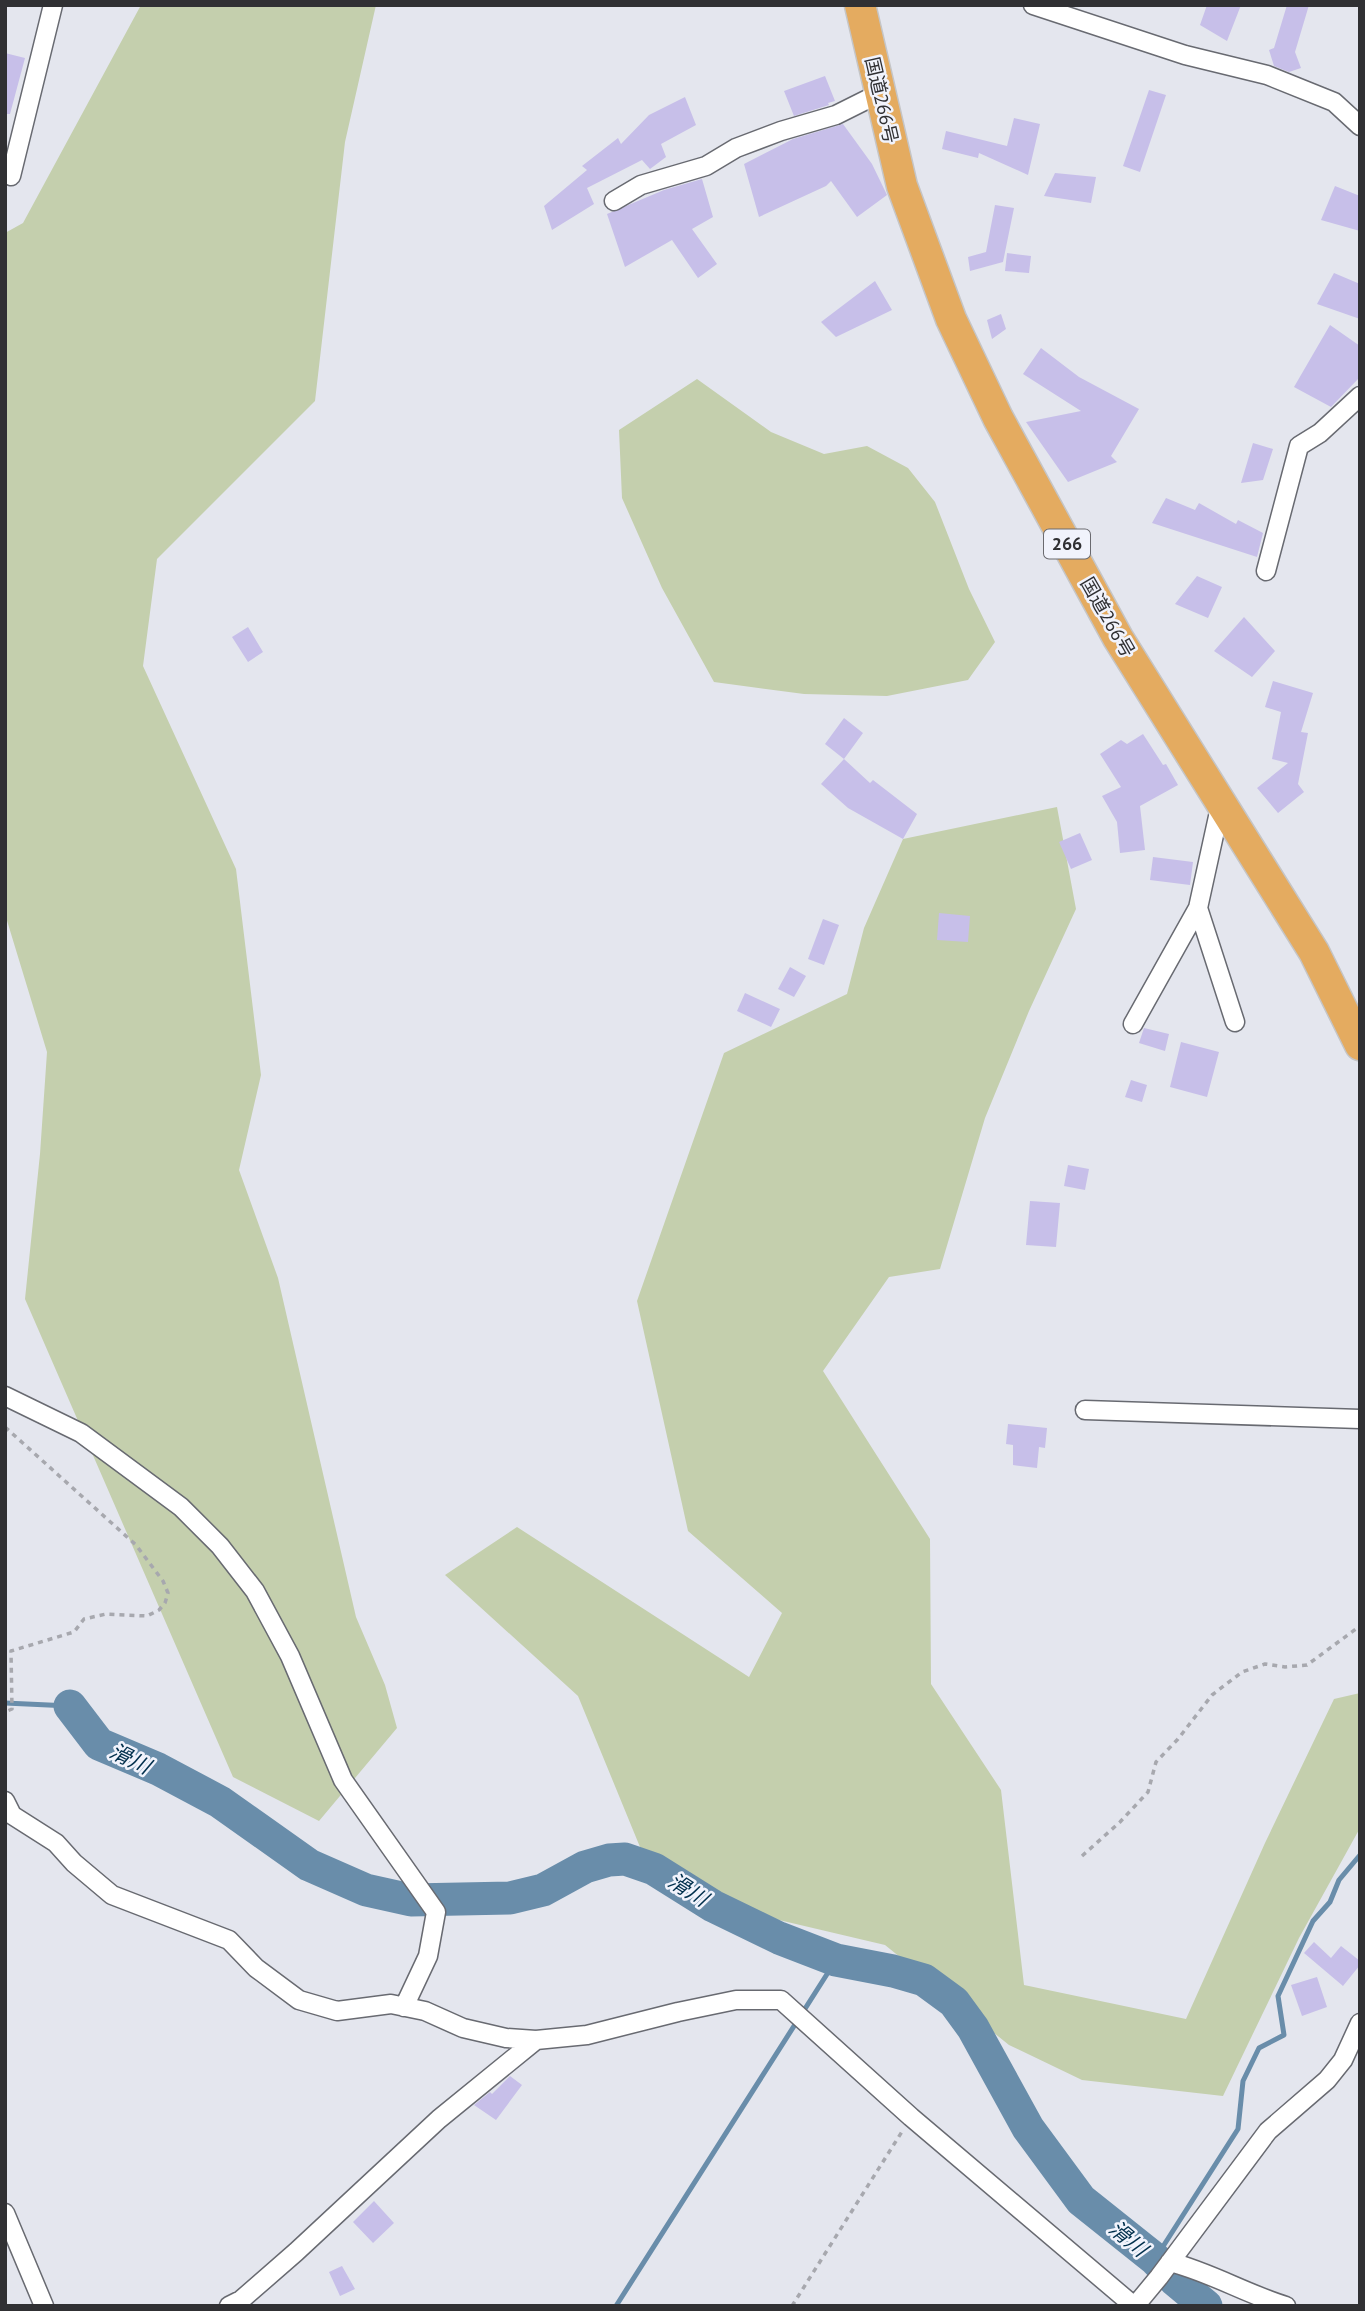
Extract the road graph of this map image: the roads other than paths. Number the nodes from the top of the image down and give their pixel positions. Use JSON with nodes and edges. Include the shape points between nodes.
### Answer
{"nodes":[{"id":1,"x":53,"y":5,"type":"edge"},
{"id":2,"x":860,"y":5,"type":"edge"},
{"id":3,"x":1033,"y":5,"type":"edge"},
{"id":4,"x":880,"y":93,"type":"junction"},
{"id":5,"x":1360,"y":126,"type":"edge"},
{"id":6,"x":11,"y":176,"type":"dead end"},
{"id":7,"x":614,"y":201,"type":"dead end"},
{"id":8,"x":1360,"y":396,"type":"edge"},
{"id":9,"x":1266,"y":572,"type":"dead end"},
{"id":10,"x":1221,"y":803,"type":"junction"},
{"id":11,"x":1198,"y":908,"type":"junction"},
{"id":12,"x":1133,"y":1024,"type":"dead end"},
{"id":13,"x":1360,"y":1045,"type":"edge"},
{"id":14,"x":5,"y":1395,"type":"edge"},
{"id":15,"x":1085,"y":1410,"type":"dead end"},
{"id":16,"x":1360,"y":1419,"type":"edge"},
{"id":17,"x":5,"y":1801,"type":"edge"},
{"id":18,"x":404,"y":2007,"type":"junction"},
{"id":19,"x":1360,"y":2023,"type":"edge"},
{"id":20,"x":536,"y":2040,"type":"junction"},
{"id":21,"x":5,"y":2213,"type":"edge"},
{"id":22,"x":1166,"y":2267,"type":"junction"},
{"id":23,"x":44,"y":2306,"type":"edge"},
{"id":24,"x":229,"y":2306,"type":"edge"},
{"id":25,"x":1135,"y":2306,"type":"edge"},
{"id":26,"x":1286,"y":2306,"type":"edge"}],
"edges":[{"from":1,"to":6,"type":"street"},
{"from":2,"to":4,"type":"highway","name":"国道266号","number":"266"},
{"from":3,"to":5,"type":"street","via":[[1185,55],[1266,75],[1334,102]]},
{"from":4,"to":7,"type":"street","via":[[836,115],[736,148],[706,166],[641,185]]},
{"from":4,"to":10,"type":"highway","name":"国道266号","number":"266","via":[[906,198],[951,319],[998,418],[1118,638]]},
{"from":8,"to":9,"type":"street","via":[[1299,446]]},
{"from":10,"to":11,"type":"street"},
{"from":10,"to":13,"type":"highway","name":"国道266号","number":"266","via":[[1314,952]]},
{"from":11,"to":11,"type":"street","via":[[1219,969],[1235,1022],[1230,1009]]},
{"from":11,"to":12,"type":"street"},
{"from":14,"to":18,"type":"street","via":[[81,1433],[181,1507],[255,1591],[290,1656],[343,1780],[436,1912],[428,1956]]},
{"from":15,"to":16,"type":"street"},
{"from":17,"to":18,"type":"street","via":[[12,1815],[56,1843],[112,1895],[229,1940],[256,1968],[299,2000],[337,2011],[391,2004]]},
{"from":18,"to":20,"type":"street","via":[[463,2028]]},
{"from":19,"to":22,"type":"street","via":[[1343,2060],[1327,2080],[1268,2131]]},
{"from":20,"to":24,"type":"street","via":[[439,2119],[296,2252]]},
{"from":20,"to":25,"type":"street","via":[[587,2035],[736,2000],[781,2000],[911,2117]]},
{"from":21,"to":23,"type":"street"},
{"from":22,"to":25,"type":"street"},
{"from":22,"to":26,"type":"street","via":[[1191,2267]]}]}
